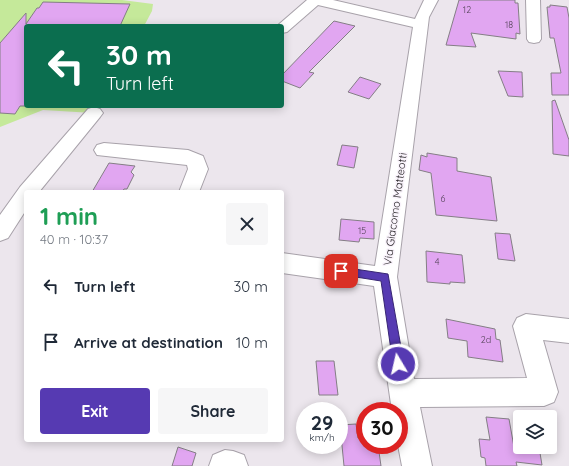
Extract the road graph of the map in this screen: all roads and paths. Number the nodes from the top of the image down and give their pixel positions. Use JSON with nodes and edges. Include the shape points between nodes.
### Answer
{"nodes":[{"id":1,"x":315,"y":0,"type":"edge"},
{"id":2,"x":431,"y":0,"type":"edge"},
{"id":3,"x":533,"y":0,"type":"edge"},
{"id":4,"x":422,"y":25,"type":"junction"},
{"id":5,"x":284,"y":26,"type":"edge"},
{"id":6,"x":534,"y":39,"type":"dead end"},
{"id":7,"x":94,"y":113,"type":"dead end"},
{"id":8,"x":104,"y":150,"type":"dead end"},
{"id":9,"x":30,"y":190,"type":"edge"},
{"id":10,"x":190,"y":190,"type":"edge"},
{"id":11,"x":24,"y":197,"type":"edge"},
{"id":12,"x":0,"y":232,"type":"edge"},
{"id":13,"x":284,"y":263,"type":"edge"},
{"id":14,"x":385,"y":277,"type":"junction"},
{"id":15,"x":569,"y":330,"type":"edge"},
{"id":16,"x":403,"y":394,"type":"junction"},
{"id":17,"x":224,"y":466,"type":"edge"},
{"id":18,"x":233,"y":466,"type":"edge"},
{"id":19,"x":417,"y":466,"type":"edge"}],
"edges":[{"from":1,"to":4,"type":"street"},
{"from":1,"to":5,"type":"street"},
{"from":2,"to":4,"type":"street","name":"Via Giacomo Matteotti","via":[[422,17]]},
{"from":3,"to":6,"type":"street"},
{"from":4,"to":14,"type":"street","name":"Via Giacomo Matteotti"},
{"from":7,"to":9,"type":"street"},
{"from":8,"to":10,"type":"street","via":[[188,157],[196,161],[198,169]]},
{"from":11,"to":12,"type":"street"},
{"from":13,"to":14,"type":"street"},
{"from":14,"to":16,"type":"street","name":"Via Giacomo Matteotti"},
{"from":15,"to":16,"type":"street","via":[[526,326],[544,392]]},
{"from":16,"to":19,"type":"street","name":"Via Giacomo Matteotti"},
{"from":17,"to":18,"type":"street"}]}
